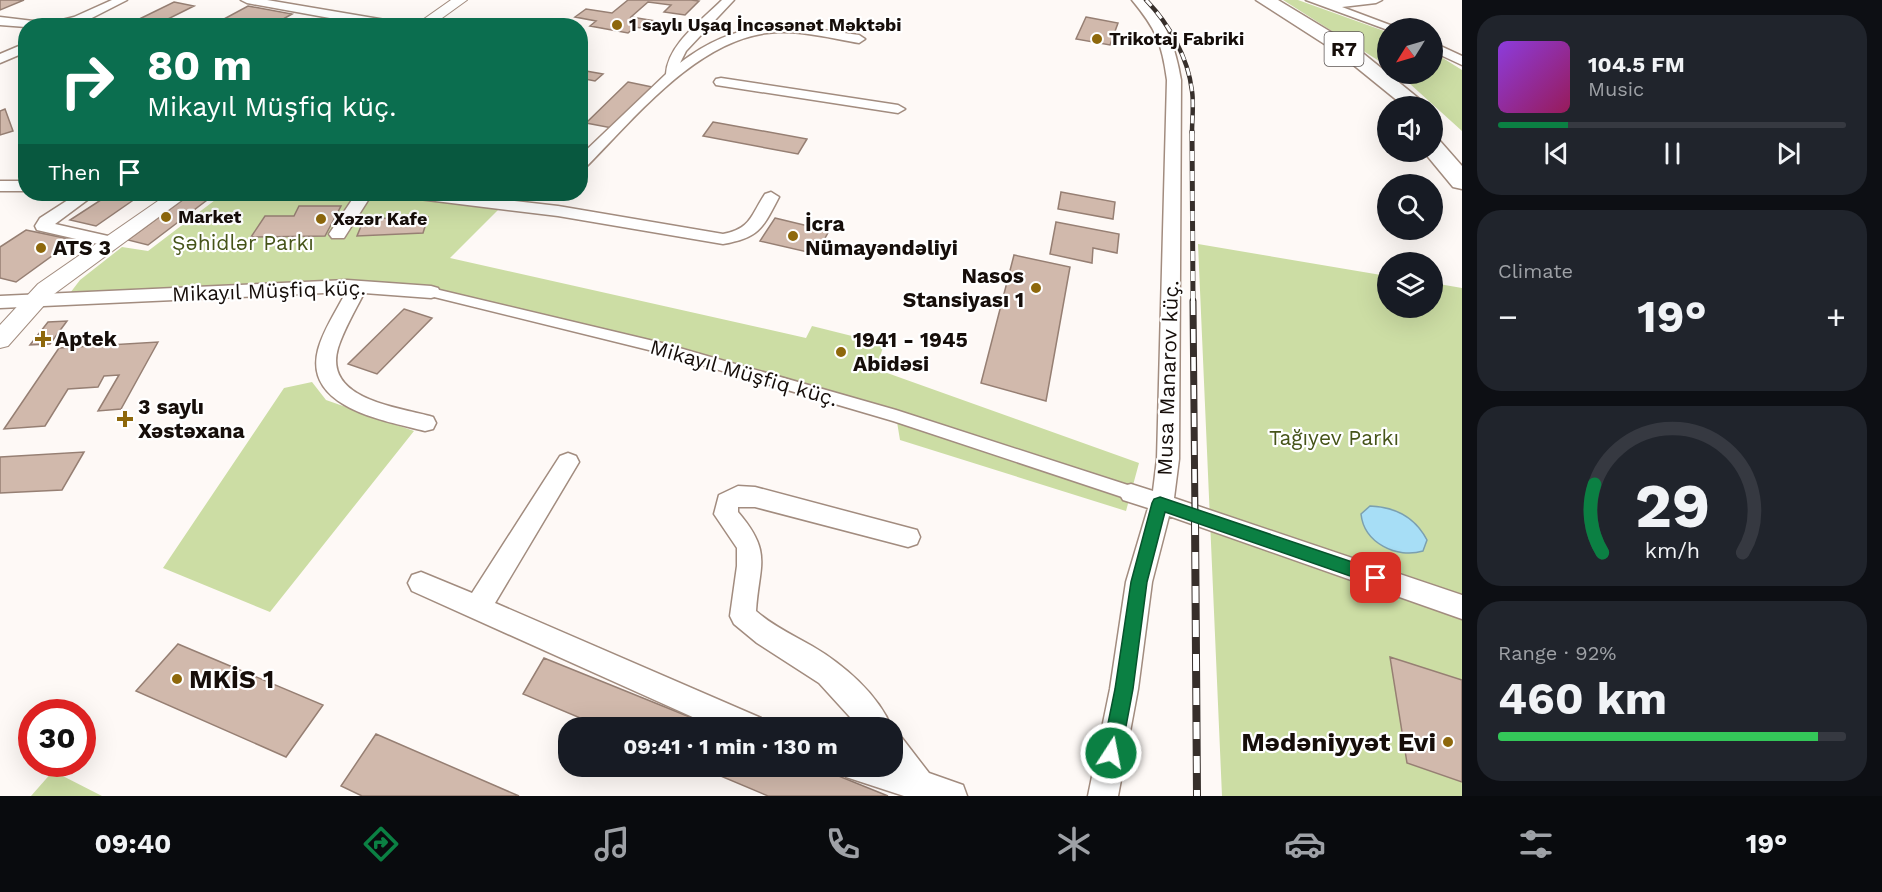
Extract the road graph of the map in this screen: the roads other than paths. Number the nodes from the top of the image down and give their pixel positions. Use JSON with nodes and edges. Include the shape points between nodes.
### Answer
{"nodes":[{"id":1,"x":121,"y":0,"type":"edge"},
{"id":2,"x":247,"y":0,"type":"edge"},
{"id":3,"x":460,"y":0,"type":"edge"},
{"id":4,"x":728,"y":0,"type":"edge"},
{"id":5,"x":1138,"y":0,"type":"edge"},
{"id":6,"x":1248,"y":0,"type":"edge"},
{"id":7,"x":1265,"y":0,"type":"edge"},
{"id":8,"x":1312,"y":0,"type":"edge"},
{"id":9,"x":1376,"y":0,"type":"edge"},
{"id":10,"x":1328,"y":5,"type":"junction"},
{"id":11,"x":77,"y":18,"type":"edge"},
{"id":12,"x":351,"y":18,"type":"edge"},
{"id":13,"x":433,"y":18,"type":"edge"},
{"id":14,"x":839,"y":18,"type":"dead end"},
{"id":15,"x":0,"y":21,"type":"edge"},
{"id":16,"x":18,"y":23,"type":"edge"},
{"id":17,"x":1377,"y":23,"type":"edge"},
{"id":18,"x":829,"y":35,"type":"junction"},
{"id":19,"x":858,"y":39,"type":"dead end"},
{"id":20,"x":18,"y":51,"type":"edge"},
{"id":21,"x":1443,"y":52,"type":"edge"},
{"id":22,"x":0,"y":59,"type":"edge"},
{"id":23,"x":1462,"y":61,"type":"edge"},
{"id":24,"x":672,"y":74,"type":"junction"},
{"id":25,"x":721,"y":82,"type":"dead end"},
{"id":26,"x":1382,"y":96,"type":"edge"},
{"id":27,"x":1404,"y":96,"type":"edge"},
{"id":28,"x":898,"y":109,"type":"dead end"},
{"id":29,"x":1443,"y":133,"type":"edge"},
{"id":30,"x":1462,"y":153,"type":"edge"},
{"id":31,"x":588,"y":157,"type":"edge"},
{"id":32,"x":1443,"y":159,"type":"edge"},
{"id":33,"x":1462,"y":182,"type":"edge"},
{"id":34,"x":0,"y":186,"type":"edge"},
{"id":35,"x":18,"y":186,"type":"edge"},
{"id":36,"x":771,"y":197,"type":"dead end"},
{"id":37,"x":77,"y":201,"type":"edge"},
{"id":38,"x":170,"y":201,"type":"edge"},
{"id":39,"x":359,"y":201,"type":"edge"},
{"id":40,"x":476,"y":201,"type":"edge"},
{"id":41,"x":338,"y":234,"type":"dead end"},
{"id":42,"x":111,"y":242,"type":"junction"},
{"id":43,"x":358,"y":287,"type":"junction"},
{"id":44,"x":431,"y":292,"type":"joint"},
{"id":45,"x":34,"y":300,"type":"junction"},
{"id":46,"x":0,"y":302,"type":"edge"},
{"id":47,"x":0,"y":340,"type":"edge"},
{"id":48,"x":424,"y":423,"type":"dead end"},
{"id":49,"x":568,"y":462,"type":"dead end"},
{"id":50,"x":1131,"y":493,"type":"joint"},
{"id":51,"x":1160,"y":503,"type":"junction"},
{"id":52,"x":908,"y":537,"type":"dead end"},
{"id":53,"x":421,"y":583,"type":"dead end"},
{"id":54,"x":478,"y":607,"type":"junction"},
{"id":55,"x":1462,"y":607,"type":"edge"},
{"id":56,"x":726,"y":717,"type":"edge"},
{"id":57,"x":870,"y":717,"type":"edge"},
{"id":58,"x":903,"y":763,"type":"edge"},
{"id":59,"x":890,"y":777,"type":"edge"},
{"id":60,"x":920,"y":787,"type":"junction"},
{"id":61,"x":952,"y":796,"type":"edge"},
{"id":62,"x":1103,"y":796,"type":"edge"}],
"edges":[{"from":1,"to":11,"type":"street"},
{"from":2,"to":12,"type":"street"},
{"from":3,"to":13,"type":"street"},
{"from":4,"to":24,"type":"street","via":[[681,50],[674,60]]},
{"from":5,"to":51,"type":"street","name":"Musa Manarov küç.","via":[[1165,38],[1174,80],[1168,459]]},
{"from":6,"to":26,"type":"main road","number":"R7","via":[[1320,46]]},
{"from":7,"to":27,"type":"main road","number":"R7","via":[[1347,50]]},
{"from":8,"to":10,"type":"street"},
{"from":9,"to":10,"type":"street"},
{"from":10,"to":17,"type":"street"},
{"from":14,"to":18,"type":"street"},
{"from":15,"to":16,"type":"street"},
{"from":18,"to":19,"type":"street"},
{"from":18,"to":24,"type":"street","via":[[767,23],[713,48]]},
{"from":20,"to":22,"type":"street"},
{"from":21,"to":23,"type":"street"},
{"from":24,"to":31,"type":"street"},
{"from":25,"to":28,"type":"street"},
{"from":29,"to":30,"type":"main road"},
{"from":32,"to":33,"type":"main road"},
{"from":34,"to":35,"type":"street"},
{"from":36,"to":40,"type":"street","via":[[753,230],[744,236],[723,239]]},
{"from":37,"to":42,"type":"street","via":[[43,226]]},
{"from":38,"to":42,"type":"street"},
{"from":39,"to":41,"type":"street"},
{"from":42,"to":45,"type":"street"},
{"from":43,"to":44,"type":"street","name":"Mikayıl Müşfiq küç."},
{"from":43,"to":45,"type":"street","name":"Mikayıl Müşfiq küç."},
{"from":43,"to":48,"type":"street","via":[[327,351],[328,378],[334,389],[354,402]]},
{"from":44,"to":50,"type":"street","name":"Mikayıl Müşfiq küç.","via":[[673,351],[896,416]]},
{"from":45,"to":46,"type":"street","name":"Mikayıl Müşfiq küç."},
{"from":45,"to":47,"type":"street"},
{"from":49,"to":54,"type":"street"},
{"from":50,"to":51,"type":"street","name":"Mikayıl Müşfiq küç."},
{"from":51,"to":55,"type":"street","name":"Mikayıl Müşfiq küç."},
{"from":51,"to":62,"type":"street","name":"Musa Manarov küç.","via":[[1139,582]]},
{"from":52,"to":57,"type":"street","via":[[755,497],[738,496],[727,502],[726,514],[746,540],[752,556],[743,616],[811,660]]},
{"from":53,"to":54,"type":"street"},
{"from":54,"to":56,"type":"street"},
{"from":58,"to":60,"type":"street"},
{"from":59,"to":60,"type":"street"},
{"from":60,"to":61,"type":"street"}]}
